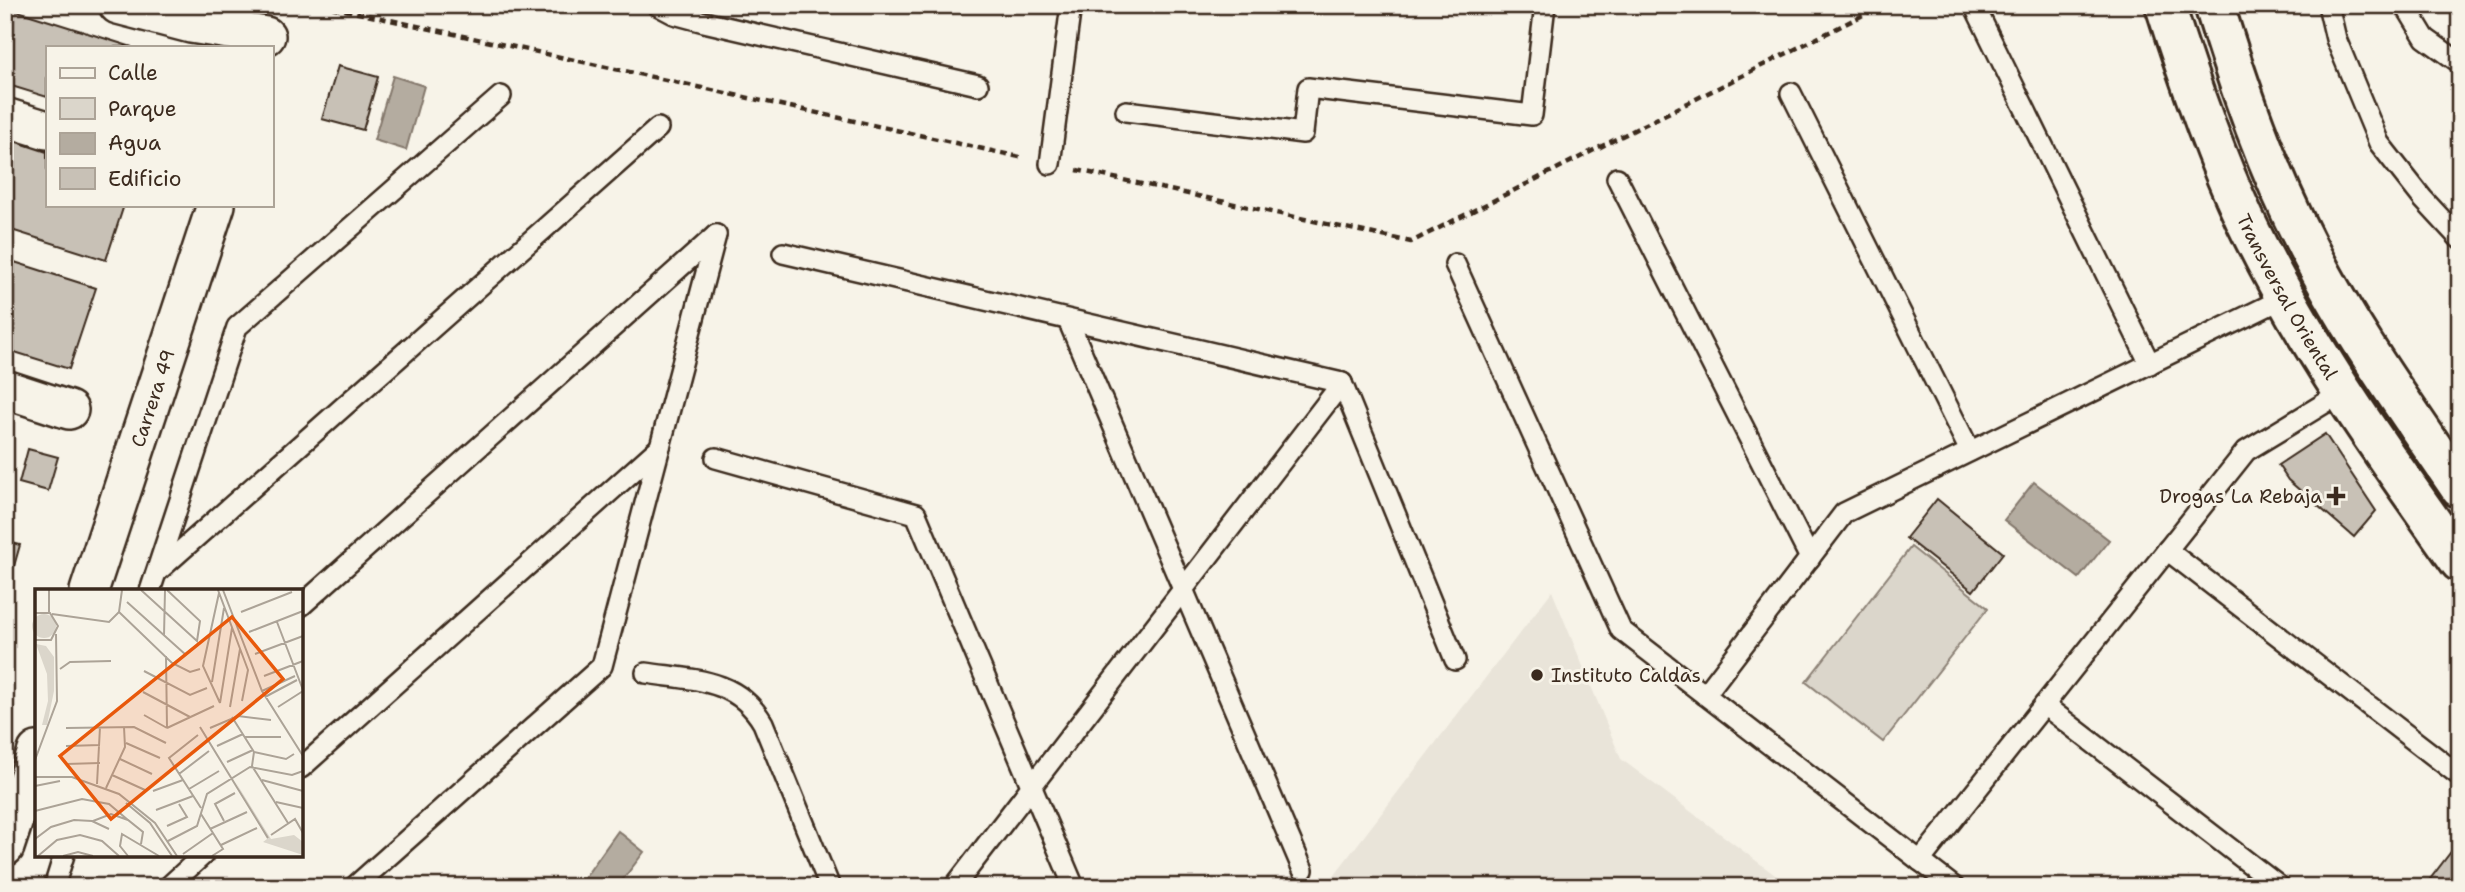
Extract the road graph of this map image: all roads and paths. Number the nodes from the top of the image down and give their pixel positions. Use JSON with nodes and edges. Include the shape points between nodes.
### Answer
{"nodes":[{"id":1,"x":118,"y":5,"type":"edge"},
{"id":2,"x":657,"y":5,"type":"edge"},
{"id":3,"x":1071,"y":5,"type":"edge"},
{"id":4,"x":1545,"y":5,"type":"edge"},
{"id":5,"x":1974,"y":5,"type":"edge"},
{"id":6,"x":2165,"y":5,"type":"edge"},
{"id":7,"x":2214,"y":5,"type":"edge"},
{"id":8,"x":2328,"y":5,"type":"edge"},
{"id":9,"x":2405,"y":5,"type":"edge"},
{"id":10,"x":706,"y":14,"type":"edge"},
{"id":11,"x":267,"y":29,"type":"edge"},
{"id":12,"x":2460,"y":63,"type":"edge"},
{"id":13,"x":978,"y":85,"type":"dead end"},
{"id":14,"x":1791,"y":93,"type":"dead end"},
{"id":15,"x":501,"y":96,"type":"dead end"},
{"id":16,"x":1126,"y":111,"type":"dead end"},
{"id":17,"x":5,"y":117,"type":"edge"},
{"id":18,"x":658,"y":128,"type":"dead end"},
{"id":19,"x":46,"y":130,"type":"edge"},
{"id":20,"x":1050,"y":164,"type":"dead end"},
{"id":21,"x":1617,"y":178,"type":"dead end"},
{"id":22,"x":216,"y":206,"type":"edge"},
{"id":23,"x":2460,"y":239,"type":"edge"},
{"id":24,"x":783,"y":253,"type":"dead end"},
{"id":25,"x":1455,"y":264,"type":"dead end"},
{"id":26,"x":2286,"y":297,"type":"junction"},
{"id":27,"x":1068,"y":320,"type":"junction"},
{"id":28,"x":2150,"y":364,"type":"junction"},
{"id":29,"x":1342,"y":383,"type":"junction"},
{"id":30,"x":5,"y":389,"type":"edge"},
{"id":31,"x":2343,"y":392,"type":"junction"},
{"id":32,"x":69,"y":410,"type":"dead end"},
{"id":33,"x":660,"y":447,"type":"junction"},
{"id":34,"x":1970,"y":451,"type":"junction"},
{"id":35,"x":716,"y":458,"type":"dead end"},
{"id":36,"x":2460,"y":488,"type":"edge"},
{"id":37,"x":2167,"y":550,"type":"junction"},
{"id":38,"x":1810,"y":558,"type":"junction"},
{"id":39,"x":2460,"y":562,"type":"edge"},
{"id":40,"x":157,"y":572,"type":"junction"},
{"id":41,"x":90,"y":589,"type":"edge"},
{"id":42,"x":151,"y":589,"type":"edge"},
{"id":43,"x":1183,"y":589,"type":"junction"},
{"id":44,"x":303,"y":604,"type":"edge"},
{"id":45,"x":1455,"y":660,"type":"dead end"},
{"id":46,"x":646,"y":673,"type":"dead end"},
{"id":47,"x":1705,"y":695,"type":"junction"},
{"id":48,"x":2044,"y":705,"type":"junction"},
{"id":49,"x":35,"y":757,"type":"edge"},
{"id":50,"x":303,"y":766,"type":"edge"},
{"id":51,"x":2460,"y":776,"type":"edge"},
{"id":52,"x":1032,"y":786,"type":"junction"},
{"id":53,"x":5,"y":847,"type":"edge"},
{"id":54,"x":63,"y":857,"type":"edge"},
{"id":55,"x":201,"y":857,"type":"edge"},
{"id":56,"x":1920,"y":861,"type":"junction"},
{"id":57,"x":1303,"y":870,"type":"dead end"},
{"id":58,"x":54,"y":887,"type":"edge"},
{"id":59,"x":168,"y":887,"type":"edge"},
{"id":60,"x":354,"y":887,"type":"edge"},
{"id":61,"x":830,"y":887,"type":"edge"},
{"id":62,"x":954,"y":887,"type":"edge"},
{"id":63,"x":1074,"y":887,"type":"edge"},
{"id":64,"x":1954,"y":887,"type":"edge"},
{"id":65,"x":2280,"y":887,"type":"edge"}],
"edges":[{"from":1,"to":11,"type":"street","via":[[191,24]]},
{"from":2,"to":10,"type":"lane","via":[[674,14]]},
{"from":3,"to":20,"type":"lane"},
{"from":4,"to":16,"type":"lane","via":[[1532,115],[1308,88],[1303,133]]},
{"from":5,"to":28,"type":"lane"},
{"from":6,"to":26,"type":"main road","name":"Transversal Oriental","via":[[2217,153]]},
{"from":7,"to":36,"type":"main road","name":"Transversal Oriental","via":[[2247,107],[2306,245],[2344,314]]},
{"from":8,"to":23,"type":"lane","via":[[2336,38],[2379,143]]},
{"from":9,"to":12,"type":"lane","via":[[2425,38]]},
{"from":10,"to":13,"type":"lane"},
{"from":14,"to":34,"type":"lane"},
{"from":15,"to":40,"type":"lane","via":[[237,327]]},
{"from":17,"to":19,"type":"street"},
{"from":18,"to":40,"type":"lane"},
{"from":21,"to":38,"type":"lane"},
{"from":22,"to":41,"type":"street","name":"Carrera 49"},
{"from":24,"to":27,"type":"lane"},
{"from":25,"to":47,"type":"lane","via":[[1621,630]]},
{"from":26,"to":28,"type":"lane"},
{"from":26,"to":31,"type":"main road","name":"Transversal Oriental"},
{"from":27,"to":29,"type":"lane"},
{"from":27,"to":43,"type":"lane"},
{"from":28,"to":34,"type":"lane"},
{"from":29,"to":43,"type":"lane"},
{"from":29,"to":45,"type":"lane"},
{"from":30,"to":32,"type":"street"},
{"from":31,"to":37,"type":"lane","via":[[2246,451]]},
{"from":31,"to":39,"type":"main road","name":"Transversal Oriental"},
{"from":33,"to":44,"type":"lane","via":[[716,235]]},
{"from":33,"to":50,"type":"lane"},
{"from":33,"to":60,"type":"lane","via":[[602,666]]},
{"from":34,"to":38,"type":"lane","via":[[1844,513]]},
{"from":35,"to":52,"type":"lane","via":[[916,514]]},
{"from":37,"to":48,"type":"lane"},
{"from":37,"to":51,"type":"lane"},
{"from":38,"to":47,"type":"lane"},
{"from":40,"to":42,"type":"lane"},
{"from":43,"to":52,"type":"lane"},
{"from":43,"to":57,"type":"lane"},
{"from":46,"to":61,"type":"lane","via":[[718,684],[753,706]]},
{"from":47,"to":56,"type":"lane"},
{"from":48,"to":56,"type":"lane"},
{"from":48,"to":65,"type":"lane"},
{"from":49,"to":53,"type":"street"},
{"from":52,"to":62,"type":"lane"},
{"from":52,"to":63,"type":"lane"},
{"from":54,"to":58,"type":"lane"},
{"from":55,"to":59,"type":"lane"},
{"from":56,"to":64,"type":"lane"}]}
